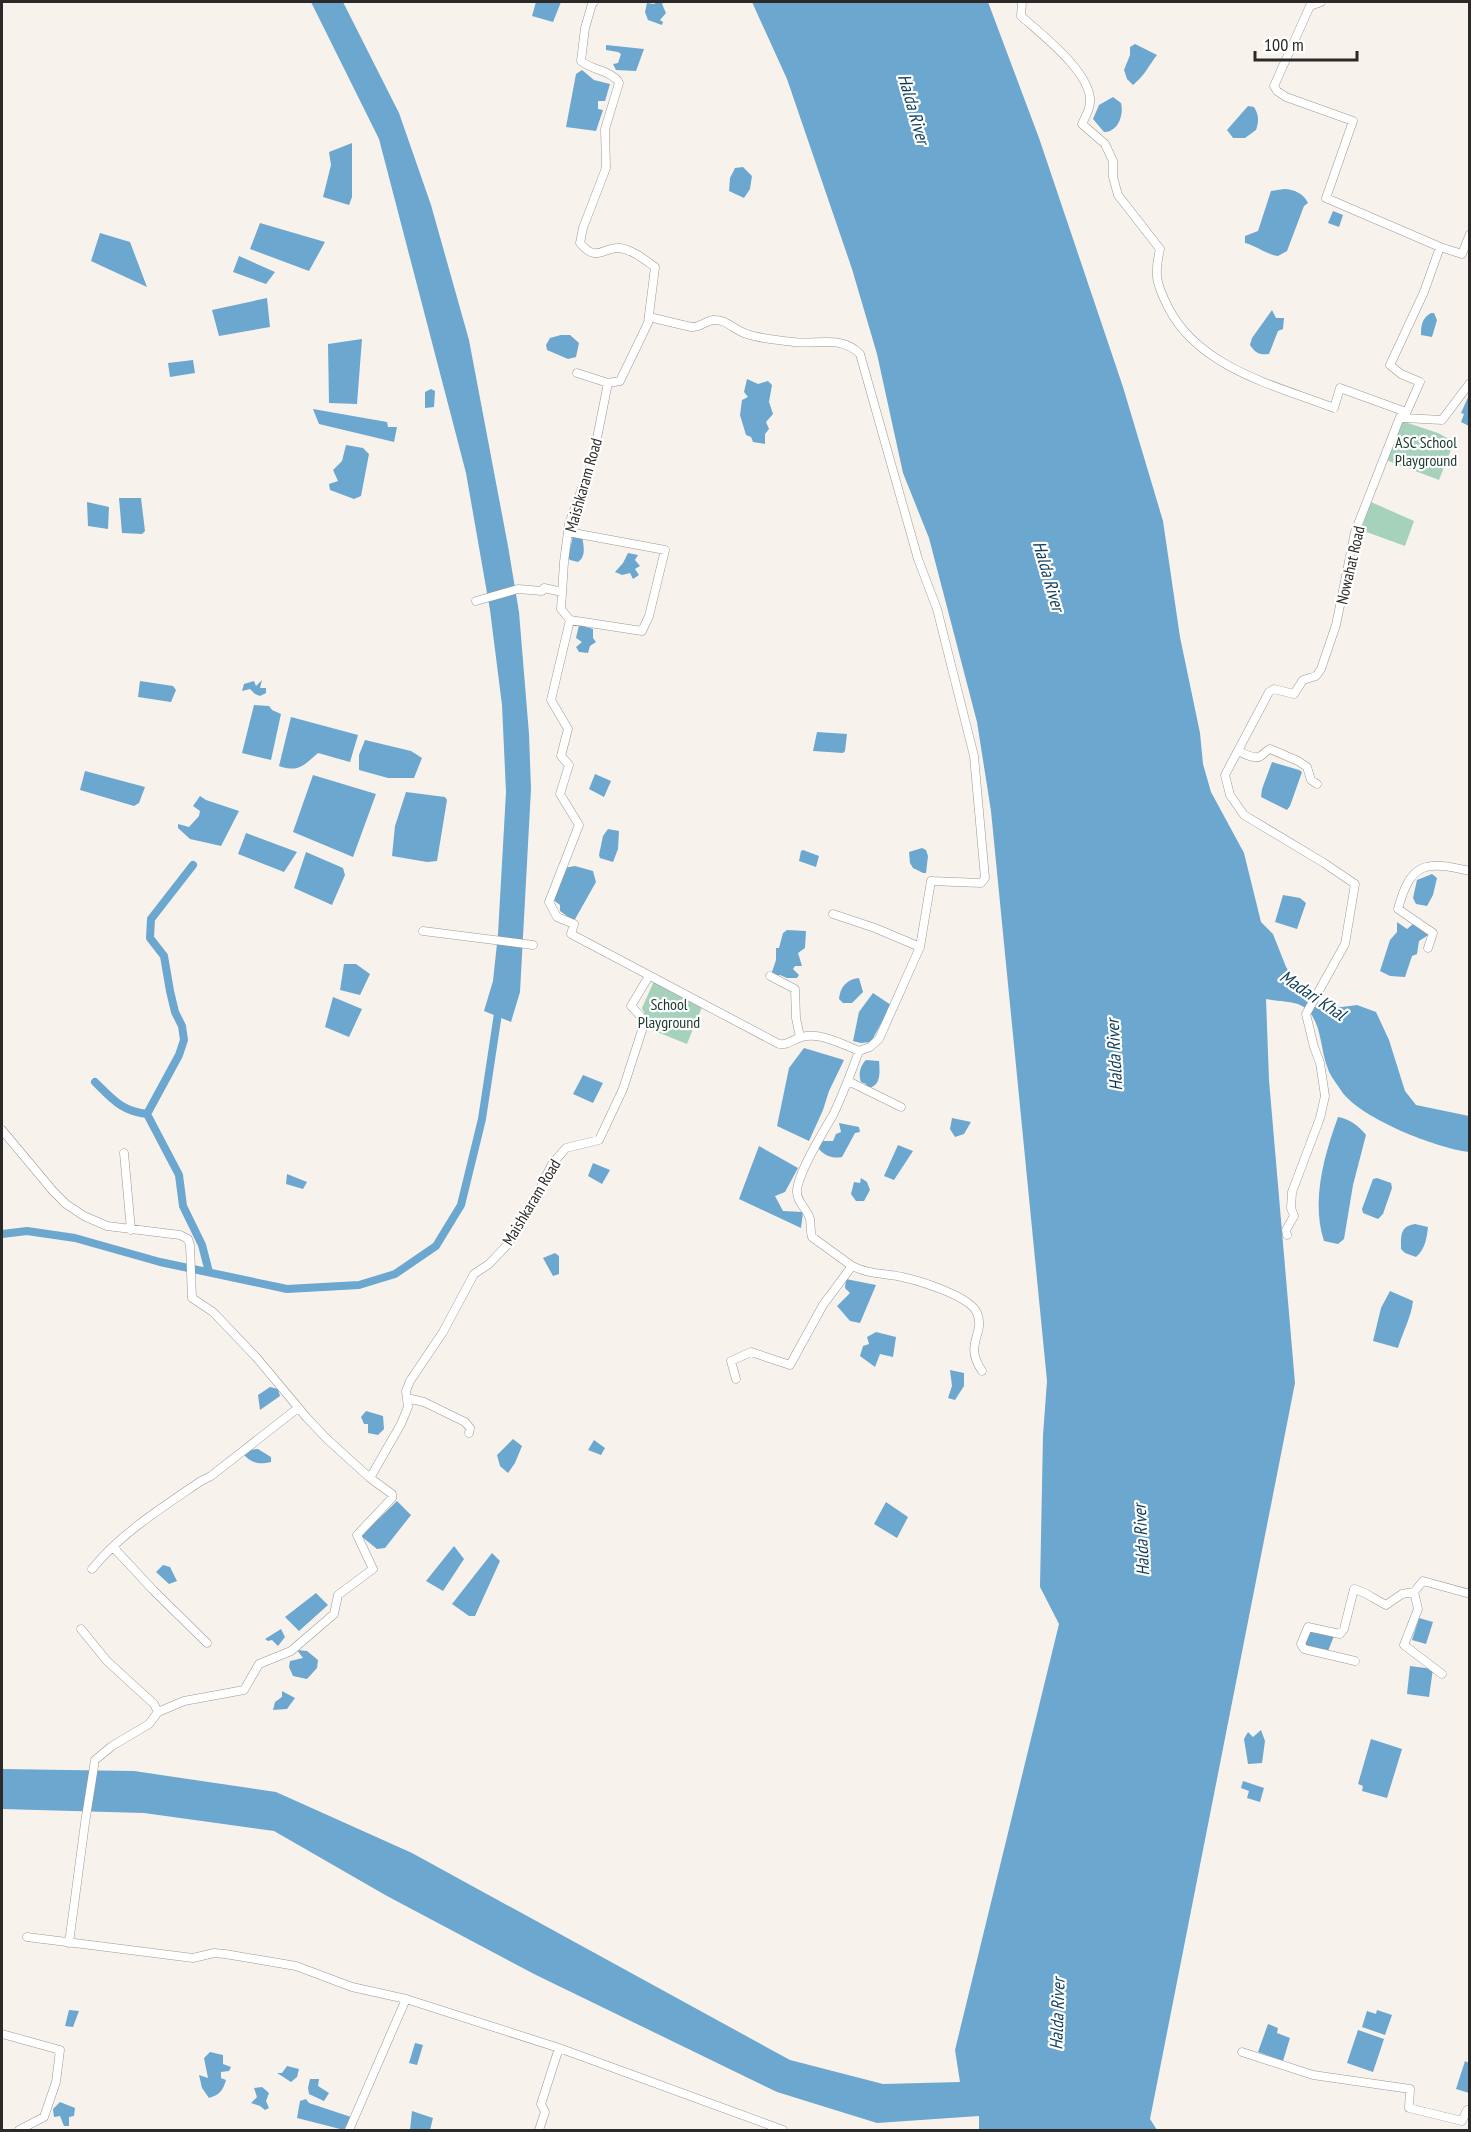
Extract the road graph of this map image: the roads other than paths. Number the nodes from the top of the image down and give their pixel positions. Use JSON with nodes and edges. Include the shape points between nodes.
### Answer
{"nodes":[{"id":1,"x":594,"y":2,"type":"edge"},
{"id":2,"x":1022,"y":2,"type":"edge"},
{"id":3,"x":1321,"y":2,"type":"edge"},
{"id":4,"x":1470,"y":234,"type":"edge"},
{"id":5,"x":1440,"y":247,"type":"junction"},
{"id":6,"x":649,"y":317,"type":"junction"},
{"id":7,"x":577,"y":373,"type":"dead end"},
{"id":8,"x":608,"y":383,"type":"junction"},
{"id":9,"x":1470,"y":383,"type":"edge"},
{"id":10,"x":1405,"y":415,"type":"junction"},
{"id":11,"x":568,"y":532,"type":"junction"},
{"id":12,"x":562,"y":592,"type":"junction"},
{"id":13,"x":480,"y":599,"type":"dead end"},
{"id":14,"x":570,"y":620,"type":"junction"},
{"id":15,"x":1238,"y":752,"type":"junction"},
{"id":16,"x":1317,"y":784,"type":"dead end"},
{"id":17,"x":1470,"y":871,"type":"edge"},
{"id":18,"x":833,"y":914,"type":"dead end"},
{"id":19,"x":423,"y":931,"type":"dead end"},
{"id":20,"x":533,"y":945,"type":"dead end"},
{"id":21,"x":920,"y":947,"type":"junction"},
{"id":22,"x":1428,"y":948,"type":"dead end"},
{"id":23,"x":649,"y":975,"type":"junction"},
{"id":24,"x":770,"y":976,"type":"dead end"},
{"id":25,"x":800,"y":1037,"type":"junction"},
{"id":26,"x":859,"y":1051,"type":"junction"},
{"id":27,"x":848,"y":1081,"type":"junction"},
{"id":28,"x":901,"y":1107,"type":"dead end"},
{"id":29,"x":2,"y":1130,"type":"edge"},
{"id":30,"x":124,"y":1153,"type":"dead end"},
{"id":31,"x":131,"y":1230,"type":"junction"},
{"id":32,"x":1287,"y":1235,"type":"dead end"},
{"id":33,"x":852,"y":1266,"type":"junction"},
{"id":34,"x":982,"y":1371,"type":"dead end"},
{"id":35,"x":736,"y":1379,"type":"dead end"},
{"id":36,"x":407,"y":1398,"type":"junction"},
{"id":37,"x":298,"y":1408,"type":"junction"},
{"id":38,"x":469,"y":1433,"type":"dead end"},
{"id":39,"x":370,"y":1478,"type":"junction"},
{"id":40,"x":113,"y":1547,"type":"junction"},
{"id":41,"x":92,"y":1569,"type":"dead end"},
{"id":42,"x":1414,"y":1592,"type":"junction"},
{"id":43,"x":1470,"y":1594,"type":"edge"},
{"id":44,"x":81,"y":1629,"type":"dead end"},
{"id":45,"x":207,"y":1643,"type":"dead end"},
{"id":46,"x":1355,"y":1661,"type":"dead end"},
{"id":47,"x":1442,"y":1674,"type":"dead end"},
{"id":48,"x":158,"y":1712,"type":"junction"},
{"id":49,"x":27,"y":1937,"type":"dead end"},
{"id":50,"x":69,"y":1942,"type":"junction"},
{"id":51,"x":406,"y":1999,"type":"junction"},
{"id":52,"x":2,"y":2034,"type":"edge"},
{"id":53,"x":559,"y":2048,"type":"junction"},
{"id":54,"x":1242,"y":2052,"type":"dead end"},
{"id":55,"x":1470,"y":2110,"type":"edge"},
{"id":56,"x":774,"y":2129,"type":"edge"},
{"id":57,"x":19,"y":2130,"type":"edge"},
{"id":58,"x":349,"y":2130,"type":"edge"},
{"id":59,"x":539,"y":2130,"type":"edge"},
{"id":60,"x":783,"y":2130,"type":"edge"}],
"edges":[{"from":1,"to":6,"type":"street","via":[[585,28],[581,61],[619,83],[605,129],[608,162],[580,243],[598,254],[620,248],[655,267]]},
{"from":2,"to":10,"type":"street","via":[[1021,16],[1066,55],[1089,90],[1090,104],[1082,124],[1105,144],[1113,161],[1118,195],[1161,249],[1156,280],[1174,320],[1191,340],[1214,358],[1255,378],[1334,408],[1340,388]]},
{"from":3,"to":5,"type":"street","via":[[1310,6],[1274,86],[1286,97],[1353,122],[1326,198]]},
{"from":4,"to":5,"type":"street","via":[[1462,254]]},
{"from":5,"to":10,"type":"street","name":"Nowahat Road","via":[[1390,365],[1420,382]]},
{"from":6,"to":8,"type":"street","via":[[620,381]]},
{"from":6,"to":21,"type":"street","via":[[698,328],[712,320],[726,322],[745,334],[795,342],[835,342],[853,347],[860,354],[918,559],[937,609],[974,756],[985,878],[981,883],[931,881]]},
{"from":7,"to":8,"type":"street"},
{"from":8,"to":11,"type":"street","name":"Maishkaram Road","via":[[593,458]]},
{"from":9,"to":10,"type":"street","via":[[1442,420]]},
{"from":10,"to":15,"type":"street","name":"Nowahat Road","via":[[1400,417],[1355,532],[1336,625],[1321,669],[1316,677],[1303,680],[1294,694],[1274,689],[1269,692]]},
{"from":11,"to":12,"type":"street","name":"Maishkaram Road"},
{"from":11,"to":14,"type":"street","via":[[665,550],[642,630]]},
{"from":12,"to":13,"type":"street","via":[[518,589]]},
{"from":12,"to":14,"type":"street","name":"Maishkaram Road","via":[[561,609]]},
{"from":14,"to":23,"type":"street","via":[[551,700],[568,729],[561,756],[569,765],[560,795],[579,825],[549,902],[557,917],[574,924],[571,934]]},
{"from":15,"to":16,"type":"street","via":[[1256,758],[1270,749],[1281,753],[1307,767],[1311,780]]},
{"from":15,"to":32,"type":"street","name":"Nowahat Road","via":[[1225,775],[1230,795],[1244,815],[1355,884],[1345,944],[1306,1014],[1325,1096],[1292,1192],[1294,1216]]},
{"from":17,"to":22,"type":"street","via":[[1439,864],[1422,867],[1411,878],[1398,909],[1433,933]]},
{"from":18,"to":21,"type":"street"},
{"from":19,"to":20,"type":"street"},
{"from":21,"to":26,"type":"street","via":[[879,1039]]},
{"from":23,"to":25,"type":"street","via":[[779,1044]]},
{"from":23,"to":36,"type":"street","name":"Maishkaram Road","via":[[631,1006],[645,1021],[623,1089],[599,1140],[566,1148],[552,1164],[508,1244],[474,1274],[443,1332],[410,1381]]},
{"from":24,"to":25,"type":"street","via":[[795,990]]},
{"from":25,"to":26,"type":"street","via":[[824,1038]]},
{"from":26,"to":27,"type":"street"},
{"from":27,"to":28,"type":"street"},
{"from":27,"to":33,"type":"street","via":[[820,1135],[797,1193],[809,1216],[812,1236]]},
{"from":29,"to":31,"type":"street","via":[[66,1204],[95,1222]]},
{"from":30,"to":31,"type":"street"},
{"from":31,"to":37,"type":"street","via":[[188,1239],[192,1298],[213,1312]]},
{"from":33,"to":34,"type":"street","via":[[875,1275],[902,1277],[960,1297],[978,1316],[973,1350]]},
{"from":33,"to":35,"type":"street","via":[[823,1305],[790,1365],[751,1352],[731,1360]]},
{"from":36,"to":38,"type":"street","via":[[465,1422]]},
{"from":36,"to":39,"type":"street","via":[[401,1424]]},
{"from":37,"to":39,"type":"street"},
{"from":37,"to":40,"type":"street"},
{"from":39,"to":48,"type":"street","via":[[392,1498],[357,1535],[373,1569],[338,1595],[334,1614],[291,1651],[259,1664],[244,1690],[184,1701]]},
{"from":40,"to":41,"type":"street"},
{"from":40,"to":45,"type":"street"},
{"from":42,"to":43,"type":"street","via":[[1423,1581]]},
{"from":42,"to":46,"type":"street","via":[[1402,1594],[1386,1605],[1365,1591],[1354,1589],[1340,1634],[1308,1627],[1301,1644],[1304,1649]]},
{"from":42,"to":47,"type":"street","via":[[1418,1609],[1404,1645]]},
{"from":44,"to":48,"type":"street"},
{"from":48,"to":50,"type":"street","via":[[149,1724],[112,1746],[94,1763]]},
{"from":49,"to":50,"type":"street"},
{"from":50,"to":51,"type":"street","via":[[193,1958],[225,1954],[296,1966],[352,1986]]},
{"from":51,"to":53,"type":"street"},
{"from":51,"to":58,"type":"street"},
{"from":52,"to":57,"type":"street","via":[[60,2050],[56,2082],[44,2117]]},
{"from":53,"to":56,"type":"street"},
{"from":53,"to":59,"type":"street","via":[[541,2104],[545,2112]]},
{"from":54,"to":55,"type":"street","via":[[1313,2075],[1410,2089],[1409,2108],[1462,2121]]},
{"from":56,"to":60,"type":"street"}]}
